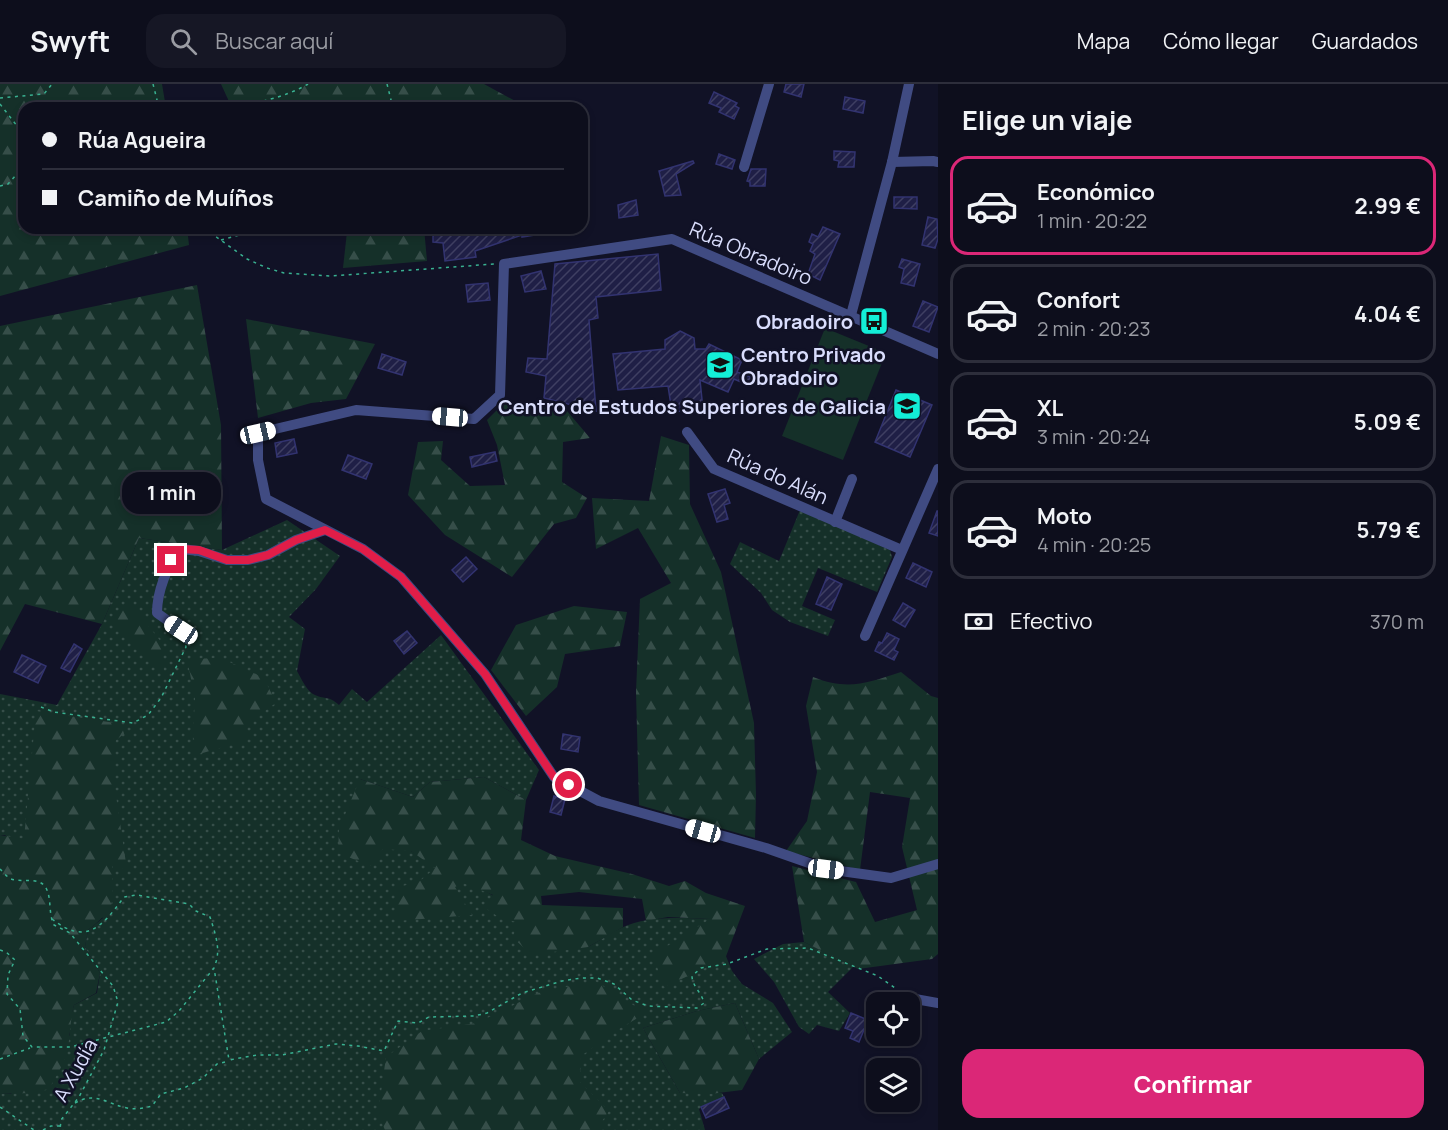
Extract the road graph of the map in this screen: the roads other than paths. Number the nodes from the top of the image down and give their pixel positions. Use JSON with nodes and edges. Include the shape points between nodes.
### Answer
{"nodes":[{"id":1,"x":769,"y":84,"type":"edge"},
{"id":2,"x":909,"y":84,"type":"edge"},
{"id":3,"x":892,"y":162,"type":"junction"},
{"id":4,"x":938,"y":162,"type":"edge"},
{"id":5,"x":744,"y":167,"type":"dead end"},
{"id":6,"x":851,"y":315,"type":"junction"},
{"id":7,"x":938,"y":354,"type":"edge"},
{"id":8,"x":687,"y":432,"type":"dead end"},
{"id":9,"x":938,"y":469,"type":"edge"},
{"id":10,"x":852,"y":479,"type":"dead end"},
{"id":11,"x":836,"y":522,"type":"junction"},
{"id":12,"x":325,"y":530,"type":"junction"},
{"id":13,"x":903,"y":550,"type":"junction"},
{"id":14,"x":181,"y":630,"type":"road end"},
{"id":15,"x":865,"y":636,"type":"dead end"},
{"id":16,"x":938,"y":864,"type":"edge"},
{"id":17,"x":920,"y":1000,"type":"edge"},
{"id":18,"x":938,"y":1003,"type":"edge"}],
"edges":[{"from":1,"to":5,"type":"street"},
{"from":2,"to":3,"type":"street"},
{"from":3,"to":4,"type":"street"},
{"from":3,"to":6,"type":"street"},
{"from":6,"to":7,"type":"street","name":"Rúa Obradoiro"},
{"from":6,"to":12,"type":"street","name":"Rúa Obradoiro","via":[[672,239],[504,264],[500,395],[474,419],[356,410],[258,433],[258,460],[266,499]]},
{"from":8,"to":11,"type":"street","name":"Rúa do Alán","via":[[714,469]]},
{"from":9,"to":13,"type":"street"},
{"from":10,"to":11,"type":"street","name":"Rúa do Alán"},
{"from":11,"to":13,"type":"street","name":"Rúa do Alán"},
{"from":12,"to":14,"type":"street","via":[[248,560],[227,560],[199,550],[181,549],[171,560],[157,614]]},
{"from":12,"to":16,"type":"street","via":[[363,549],[401,577],[485,674],[554,777],[599,801],[826,869],[891,878]]},
{"from":13,"to":15,"type":"street"},
{"from":17,"to":18,"type":"street"}]}
